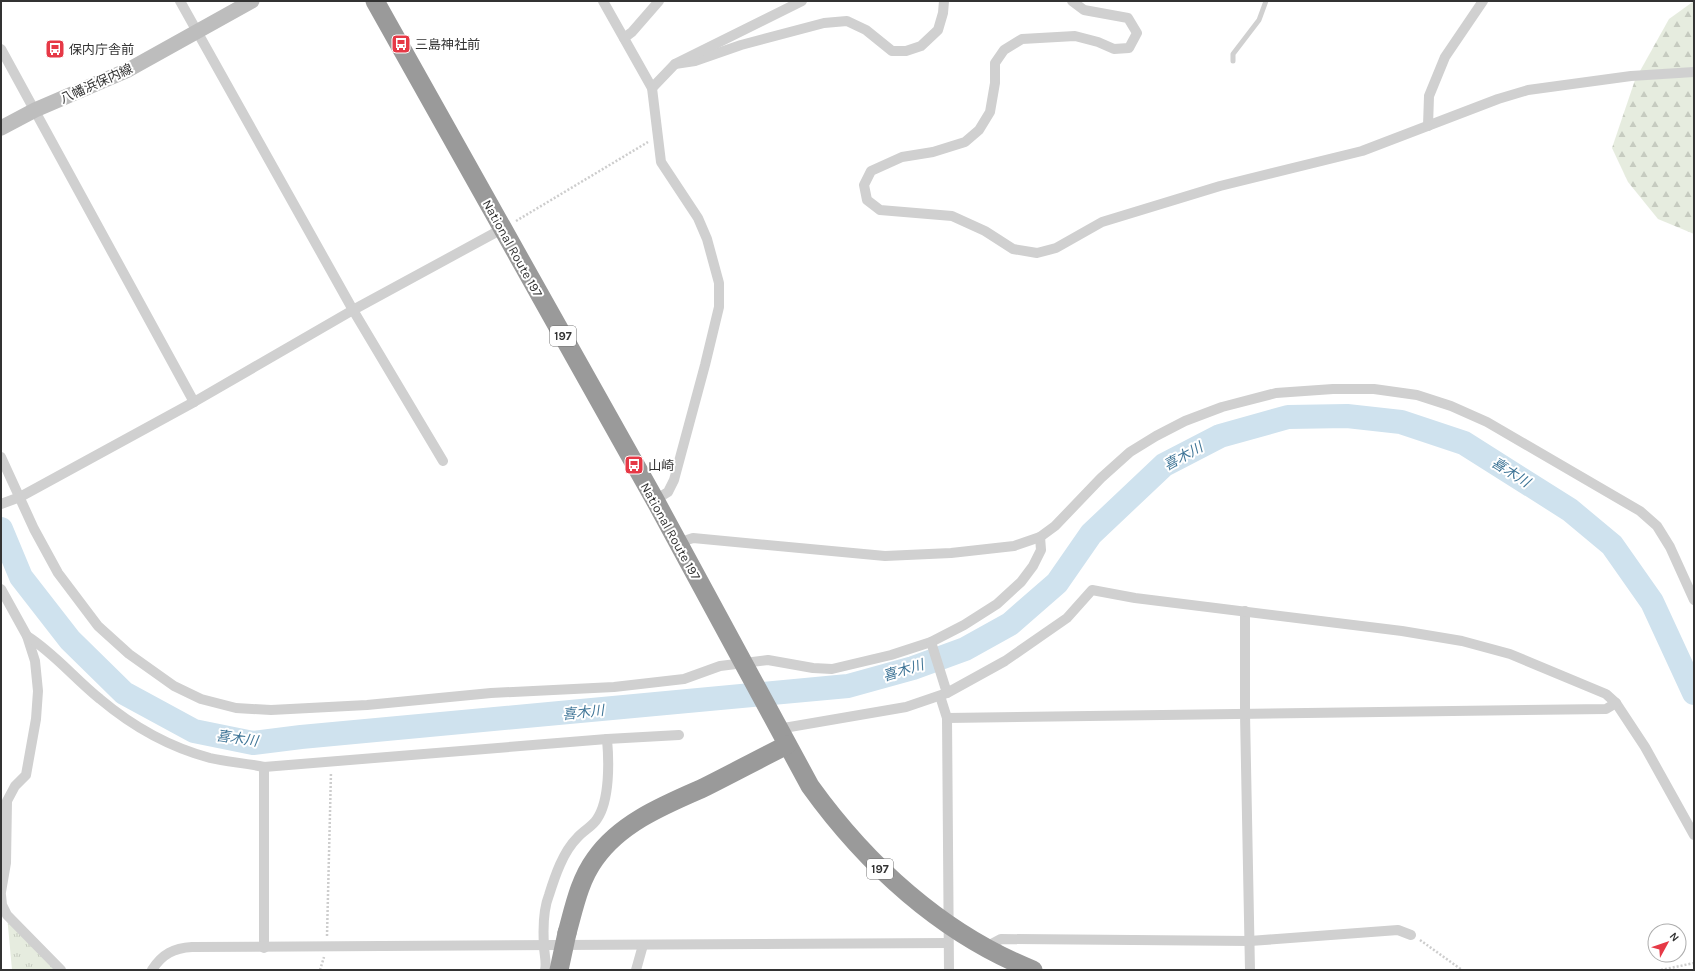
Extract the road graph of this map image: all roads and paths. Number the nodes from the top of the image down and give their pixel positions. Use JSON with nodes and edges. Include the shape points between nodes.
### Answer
{"nodes":[{"id":1,"x":180,"y":1,"type":"edge"},
{"id":2,"x":252,"y":1,"type":"edge"},
{"id":3,"x":375,"y":1,"type":"edge"},
{"id":4,"x":603,"y":1,"type":"edge"},
{"id":5,"x":658,"y":1,"type":"edge"},
{"id":6,"x":802,"y":1,"type":"edge"},
{"id":7,"x":944,"y":1,"type":"edge"},
{"id":8,"x":1072,"y":1,"type":"edge"},
{"id":9,"x":1266,"y":1,"type":"edge"},
{"id":10,"x":1483,"y":1,"type":"edge"},
{"id":11,"x":198,"y":33,"type":"junction"},
{"id":12,"x":624,"y":38,"type":"junction"},
{"id":13,"x":1,"y":49,"type":"edge"},
{"id":14,"x":1233,"y":61,"type":"dead end"},
{"id":15,"x":675,"y":64,"type":"junction"},
{"id":16,"x":1694,"y":72,"type":"edge"},
{"id":17,"x":652,"y":88,"type":"junction"},
{"id":18,"x":35,"y":110,"type":"junction"},
{"id":19,"x":1428,"y":126,"type":"junction"},
{"id":20,"x":1,"y":128,"type":"edge"},
{"id":21,"x":657,"y":137,"type":"junction"},
{"id":22,"x":502,"y":229,"type":"junction"},
{"id":23,"x":354,"y":310,"type":"junction"},
{"id":24,"x":194,"y":402,"type":"junction"},
{"id":25,"x":1,"y":456,"type":"edge"},
{"id":26,"x":443,"y":461,"type":"dead end"},
{"id":27,"x":18,"y":498,"type":"junction"},
{"id":28,"x":655,"y":500,"type":"junction"},
{"id":29,"x":1,"y":504,"type":"edge"},
{"id":30,"x":1040,"y":537,"type":"junction"},
{"id":31,"x":678,"y":543,"type":"junction"},
{"id":32,"x":1,"y":589,"type":"edge"},
{"id":33,"x":1694,"y":600,"type":"edge"},
{"id":34,"x":1245,"y":611,"type":"junction"},
{"id":35,"x":27,"y":636,"type":"junction"},
{"id":36,"x":932,"y":645,"type":"junction"},
{"id":37,"x":746,"y":667,"type":"junction"},
{"id":38,"x":944,"y":692,"type":"junction"},
{"id":39,"x":1616,"y":703,"type":"junction"},
{"id":40,"x":1245,"y":714,"type":"junction"},
{"id":41,"x":947,"y":718,"type":"junction"},
{"id":42,"x":779,"y":731,"type":"junction"},
{"id":43,"x":679,"y":735,"type":"dead end"},
{"id":44,"x":607,"y":739,"type":"junction"},
{"id":45,"x":331,"y":761,"type":"junction"},
{"id":46,"x":264,"y":766,"type":"junction"},
{"id":47,"x":1694,"y":835,"type":"edge"},
{"id":48,"x":1,"y":894,"type":"edge"},
{"id":49,"x":948,"y":923,"type":"junction"},
{"id":50,"x":1411,"y":935,"type":"joint"},
{"id":51,"x":1250,"y":941,"type":"junction"},
{"id":52,"x":948,"y":943,"type":"junction"},
{"id":53,"x":643,"y":945,"type":"junction"},
{"id":54,"x":544,"y":946,"type":"junction"},
{"id":55,"x":327,"y":947,"type":"junction"},
{"id":56,"x":986,"y":947,"type":"junction"},
{"id":57,"x":264,"y":948,"type":"junction"},
{"id":58,"x":1694,"y":963,"type":"edge"},
{"id":59,"x":61,"y":970,"type":"edge"},
{"id":60,"x":152,"y":970,"type":"edge"},
{"id":61,"x":545,"y":970,"type":"edge"},
{"id":62,"x":559,"y":970,"type":"edge"},
{"id":63,"x":636,"y":970,"type":"edge"},
{"id":64,"x":949,"y":970,"type":"edge"},
{"id":65,"x":1033,"y":970,"type":"edge"},
{"id":66,"x":1250,"y":970,"type":"edge"},
{"id":67,"x":1462,"y":970,"type":"edge"},
{"id":68,"x":1661,"y":970,"type":"edge"}],
"edges":[{"from":1,"to":11,"type":"street"},
{"from":2,"to":11,"type":"main road","name":"八幡浜保内線"},
{"from":3,"to":22,"type":"highway","name":"National Route 197","number":"197"},
{"from":4,"to":12,"type":"street"},
{"from":5,"to":12,"type":"street"},
{"from":6,"to":15,"type":"street"},
{"from":7,"to":15,"type":"street","via":[[944,13],[938,30],[921,46],[906,51],[892,51],[866,30],[847,21],[824,23],[741,44],[695,61]]},
{"from":8,"to":19,"type":"street","via":[[1084,10],[1128,18],[1137,33],[1129,48],[1114,49],[1076,36],[1022,39],[1004,50],[995,63],[995,83],[990,112],[979,130],[965,142],[933,152],[902,157],[871,171],[864,185],[867,200],[880,210],[952,216],[985,231],[1013,249],[1038,253],[1056,248],[1102,222],[1220,186],[1362,151]]},
{"from":9,"to":14,"type":"lane","via":[[1259,20],[1233,54]]},
{"from":10,"to":19,"type":"street","via":[[1445,57],[1429,96]]},
{"from":11,"to":18,"type":"main road","name":"八幡浜保内線","via":[[128,70]]},
{"from":11,"to":23,"type":"street"},
{"from":12,"to":17,"type":"street"},
{"from":13,"to":18,"type":"street"},
{"from":15,"to":17,"type":"street"},
{"from":16,"to":19,"type":"street","via":[[1631,76],[1528,90]]},
{"from":17,"to":21,"type":"street"},
{"from":18,"to":20,"type":"main road","name":"八幡浜保内線"},
{"from":18,"to":24,"type":"street"},
{"from":21,"to":22,"type":"path"},
{"from":21,"to":28,"type":"street","via":[[661,162],[698,218],[720,283],[719,307],[674,480],[668,492]]},
{"from":22,"to":23,"type":"street"},
{"from":22,"to":28,"type":"highway","name":"National Route 197","number":"197"},
{"from":23,"to":24,"type":"street"},
{"from":23,"to":26,"type":"street"},
{"from":24,"to":27,"type":"street"},
{"from":25,"to":27,"type":"street"},
{"from":27,"to":29,"type":"street"},
{"from":27,"to":37,"type":"street","via":[[58,574],[98,626],[129,654],[174,686],[201,699],[236,708],[271,710],[367,705],[490,693],[614,687],[684,679],[720,666]]},
{"from":28,"to":31,"type":"highway","name":"National Route 197","number":"197"},
{"from":30,"to":31,"type":"street","via":[[1014,546],[951,553],[885,556],[693,538]]},
{"from":30,"to":33,"type":"street","via":[[1055,526],[1130,452],[1185,421],[1222,407],[1276,393],[1374,389],[1418,395],[1487,422],[1640,511],[1657,526],[1670,547]]},
{"from":30,"to":36,"type":"street","via":[[1041,550],[1021,582],[997,604]]},
{"from":31,"to":37,"type":"highway","name":"National Route 197","number":"197"},
{"from":32,"to":35,"type":"street"},
{"from":34,"to":38,"type":"street","via":[[1135,598],[1092,590],[1067,618],[1005,661]]},
{"from":34,"to":39,"type":"street","via":[[1462,641],[1510,654],[1606,694]]},
{"from":34,"to":40,"type":"street"},
{"from":35,"to":46,"type":"street","via":[[43,646],[101,700],[147,732],[171,745],[210,758]]},
{"from":35,"to":48,"type":"street","via":[[36,669],[36,719],[26,775],[15,786],[7,801],[6,863]]},
{"from":36,"to":37,"type":"street","via":[[832,669],[768,660]]},
{"from":36,"to":38,"type":"street"},
{"from":37,"to":42,"type":"highway","name":"National Route 197","number":"197"},
{"from":38,"to":41,"type":"street"},
{"from":38,"to":42,"type":"street","via":[[906,707]]},
{"from":39,"to":40,"type":"street","via":[[1606,710]]},
{"from":39,"to":47,"type":"street","via":[[1645,747]]},
{"from":40,"to":41,"type":"street"},
{"from":40,"to":51,"type":"street"},
{"from":41,"to":49,"type":"street"},
{"from":42,"to":49,"type":"highway","name":"National Route 197","number":"197","via":[[810,786],[873,863],[906,892]]},
{"from":42,"to":62,"type":"highway","bridge":true,"via":[[703,787],[658,807],[609,841],[594,860],[580,888]]},
{"from":43,"to":44,"type":"street"},
{"from":44,"to":45,"type":"street"},
{"from":44,"to":54,"type":"street","via":[[610,768],[602,809],[597,820],[576,839],[565,856],[548,896]]},
{"from":45,"to":46,"type":"street"},
{"from":45,"to":55,"type":"path"},
{"from":46,"to":57,"type":"street"},
{"from":48,"to":59,"type":"street","via":[[2,905],[7,914]]},
{"from":49,"to":52,"type":"street"},
{"from":49,"to":56,"type":"highway","name":"National Route 197","number":"197"},
{"from":50,"to":51,"type":"street","via":[[1398,930]]},
{"from":50,"to":67,"type":"path"},
{"from":51,"to":56,"type":"street","via":[[1000,939]]},
{"from":51,"to":66,"type":"street"},
{"from":52,"to":53,"type":"street"},
{"from":52,"to":64,"type":"street"},
{"from":53,"to":54,"type":"street"},
{"from":53,"to":63,"type":"street"},
{"from":54,"to":55,"type":"street"},
{"from":54,"to":61,"type":"street"},
{"from":55,"to":57,"type":"street"},
{"from":56,"to":65,"type":"highway","name":"National Route 197","number":"197"},
{"from":57,"to":60,"type":"street","via":[[179,948],[163,957]]},
{"from":58,"to":68,"type":"path"}]}
